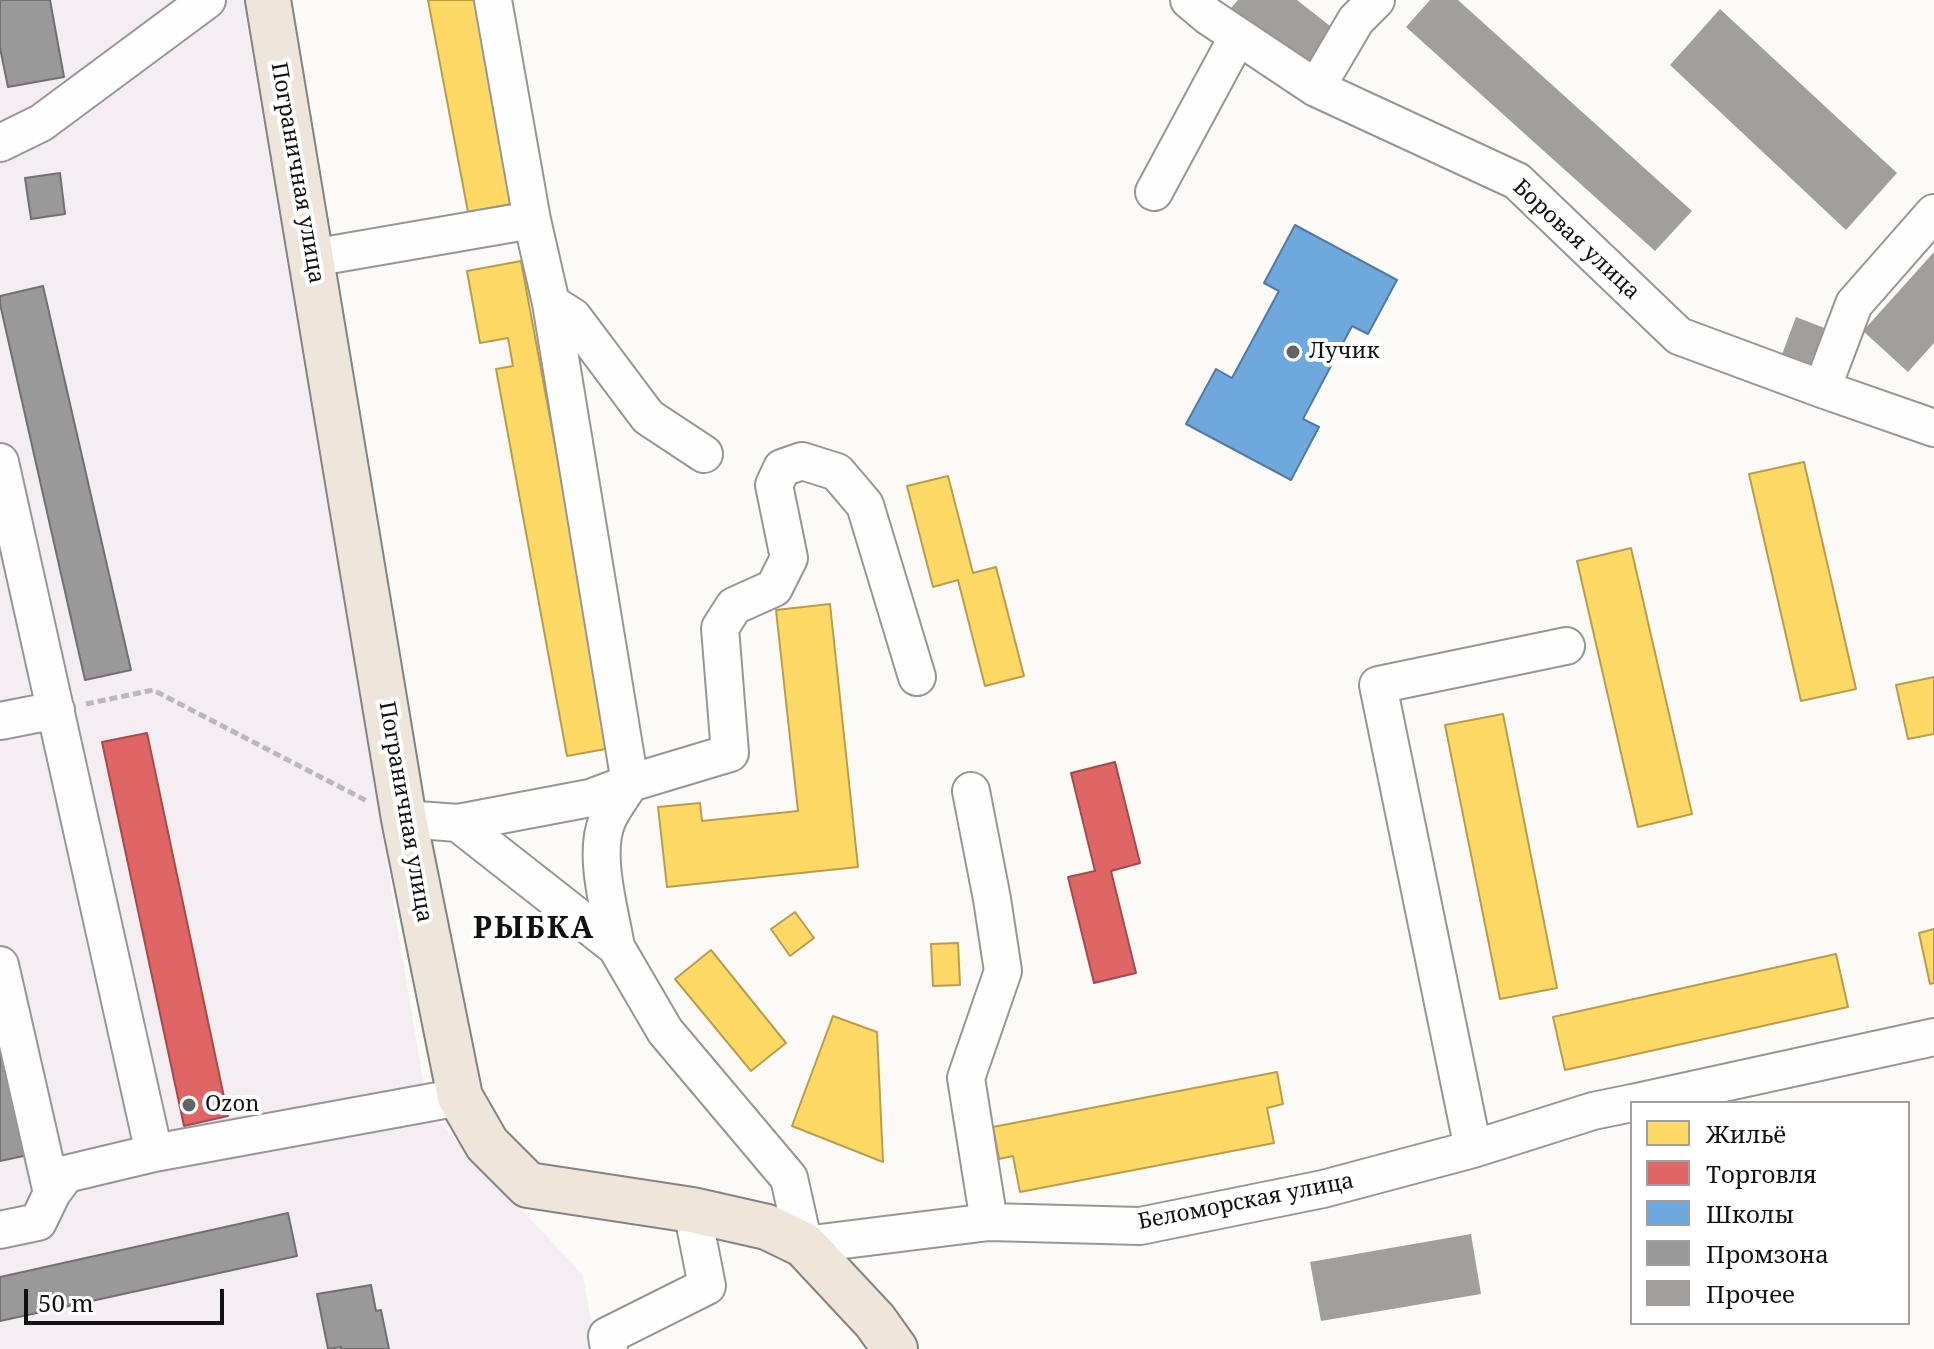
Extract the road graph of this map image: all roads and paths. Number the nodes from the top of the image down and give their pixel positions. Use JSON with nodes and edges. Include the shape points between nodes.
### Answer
{"nodes":[{"id":1,"x":207,"y":0,"type":"edge"},
{"id":2,"x":268,"y":0,"type":"edge"},
{"id":3,"x":493,"y":0,"type":"edge"},
{"id":4,"x":1376,"y":0,"type":"edge"},
{"id":5,"x":1204,"y":5,"type":"edge"},
{"id":6,"x":1238,"y":36,"type":"junction"},
{"id":7,"x":1316,"y":88,"type":"junction"},
{"id":8,"x":0,"y":143,"type":"edge"},
{"id":9,"x":1154,"y":192,"type":"dead end"},
{"id":10,"x":1934,"y":213,"type":"edge"},
{"id":11,"x":532,"y":220,"type":"junction"},
{"id":12,"x":312,"y":258,"type":"junction"},
{"id":13,"x":551,"y":303,"type":"junction"},
{"id":14,"x":1822,"y":389,"type":"junction"},
{"id":15,"x":1934,"y":428,"type":"edge"},
{"id":16,"x":704,"y":454,"type":"dead end"},
{"id":17,"x":0,"y":462,"type":"edge"},
{"id":18,"x":1566,"y":646,"type":"dead end"},
{"id":19,"x":917,"y":677,"type":"dead end"},
{"id":20,"x":56,"y":710,"type":"junction"},
{"id":21,"x":0,"y":721,"type":"edge"},
{"id":22,"x":630,"y":783,"type":"junction"},
{"id":23,"x":971,"y":791,"type":"dead end"},
{"id":24,"x":404,"y":819,"type":"junction"},
{"id":25,"x":458,"y":823,"type":"junction"},
{"id":26,"x":616,"y":947,"type":"junction"},
{"id":27,"x":0,"y":965,"type":"edge"},
{"id":28,"x":1934,"y":1037,"type":"edge"},
{"id":29,"x":460,"y":1097,"type":"junction"},
{"id":30,"x":1641,"y":1101,"type":"edge"},
{"id":31,"x":1630,"y":1103,"type":"edge"},
{"id":32,"x":1473,"y":1149,"type":"junction"},
{"id":33,"x":154,"y":1153,"type":"junction"},
{"id":34,"x":52,"y":1193,"type":"junction"},
{"id":35,"x":692,"y":1210,"type":"junction"},
{"id":36,"x":989,"y":1222,"type":"junction"},
{"id":37,"x":0,"y":1230,"type":"edge"},
{"id":38,"x":804,"y":1245,"type":"junction"},
{"id":39,"x":609,"y":1349,"type":"edge"},
{"id":40,"x":895,"y":1349,"type":"edge"}],
"edges":[{"from":1,"to":8,"type":"street","via":[[41,123]]},
{"from":2,"to":12,"type":"main road","name":"Пограничная улица"},
{"from":3,"to":11,"type":"street"},
{"from":4,"to":7,"type":"street","via":[[1356,20]]},
{"from":5,"to":6,"type":"street","name":"Боровая улица"},
{"from":6,"to":7,"type":"street","name":"Боровая улица"},
{"from":6,"to":9,"type":"street"},
{"from":7,"to":14,"type":"street","name":"Боровая улица","via":[[1517,181],[1679,336]]},
{"from":10,"to":14,"type":"street","via":[[1854,304]]},
{"from":11,"to":12,"type":"street"},
{"from":11,"to":13,"type":"street"},
{"from":12,"to":24,"type":"main road","name":"Пограничная улица"},
{"from":13,"to":16,"type":"street","via":[[573,317],[648,417]]},
{"from":13,"to":22,"type":"street"},
{"from":14,"to":15,"type":"street","name":"Боровая улица"},
{"from":17,"to":20,"type":"street"},
{"from":18,"to":32,"type":"street","via":[[1378,685]]},
{"from":19,"to":22,"type":"street","via":[[865,505],[837,472],[802,461],[782,468],[774,485],[789,558],[774,588],[734,606],[720,628],[730,753]]},
{"from":20,"to":21,"type":"street"},
{"from":20,"to":24,"type":"path","via":[[153,690]]},
{"from":20,"to":33,"type":"street"},
{"from":22,"to":25,"type":"street","via":[[590,798]]},
{"from":22,"to":26,"type":"street","via":[[607,821],[602,846]]},
{"from":23,"to":36,"type":"street","via":[[1003,971],[966,1078]]},
{"from":24,"to":25,"type":"street"},
{"from":24,"to":29,"type":"main road","name":"Пограничная улица"},
{"from":25,"to":26,"type":"street"},
{"from":26,"to":38,"type":"street","via":[[665,1031],[789,1178]]},
{"from":27,"to":34,"type":"street"},
{"from":28,"to":30,"type":"street","name":"Беломорская улица"},
{"from":29,"to":33,"type":"street"},
{"from":29,"to":35,"type":"main road","name":"Пограничная улица","via":[[487,1144],[528,1185]]},
{"from":31,"to":32,"type":"street","name":"Беломорская улица"},
{"from":32,"to":36,"type":"street","name":"Беломорская улица","via":[[1323,1189],[1140,1226]]},
{"from":33,"to":34,"type":"street","via":[[66,1174]]},
{"from":34,"to":37,"type":"street","via":[[38,1222]]},
{"from":35,"to":38,"type":"main road","name":"Пограничная улица","via":[[767,1227]]},
{"from":35,"to":39,"type":"street","via":[[707,1286],[607,1336]]},
{"from":36,"to":38,"type":"street","name":"Беломорская улица"},
{"from":38,"to":40,"type":"main road","name":"Пограничная улица"}]}
